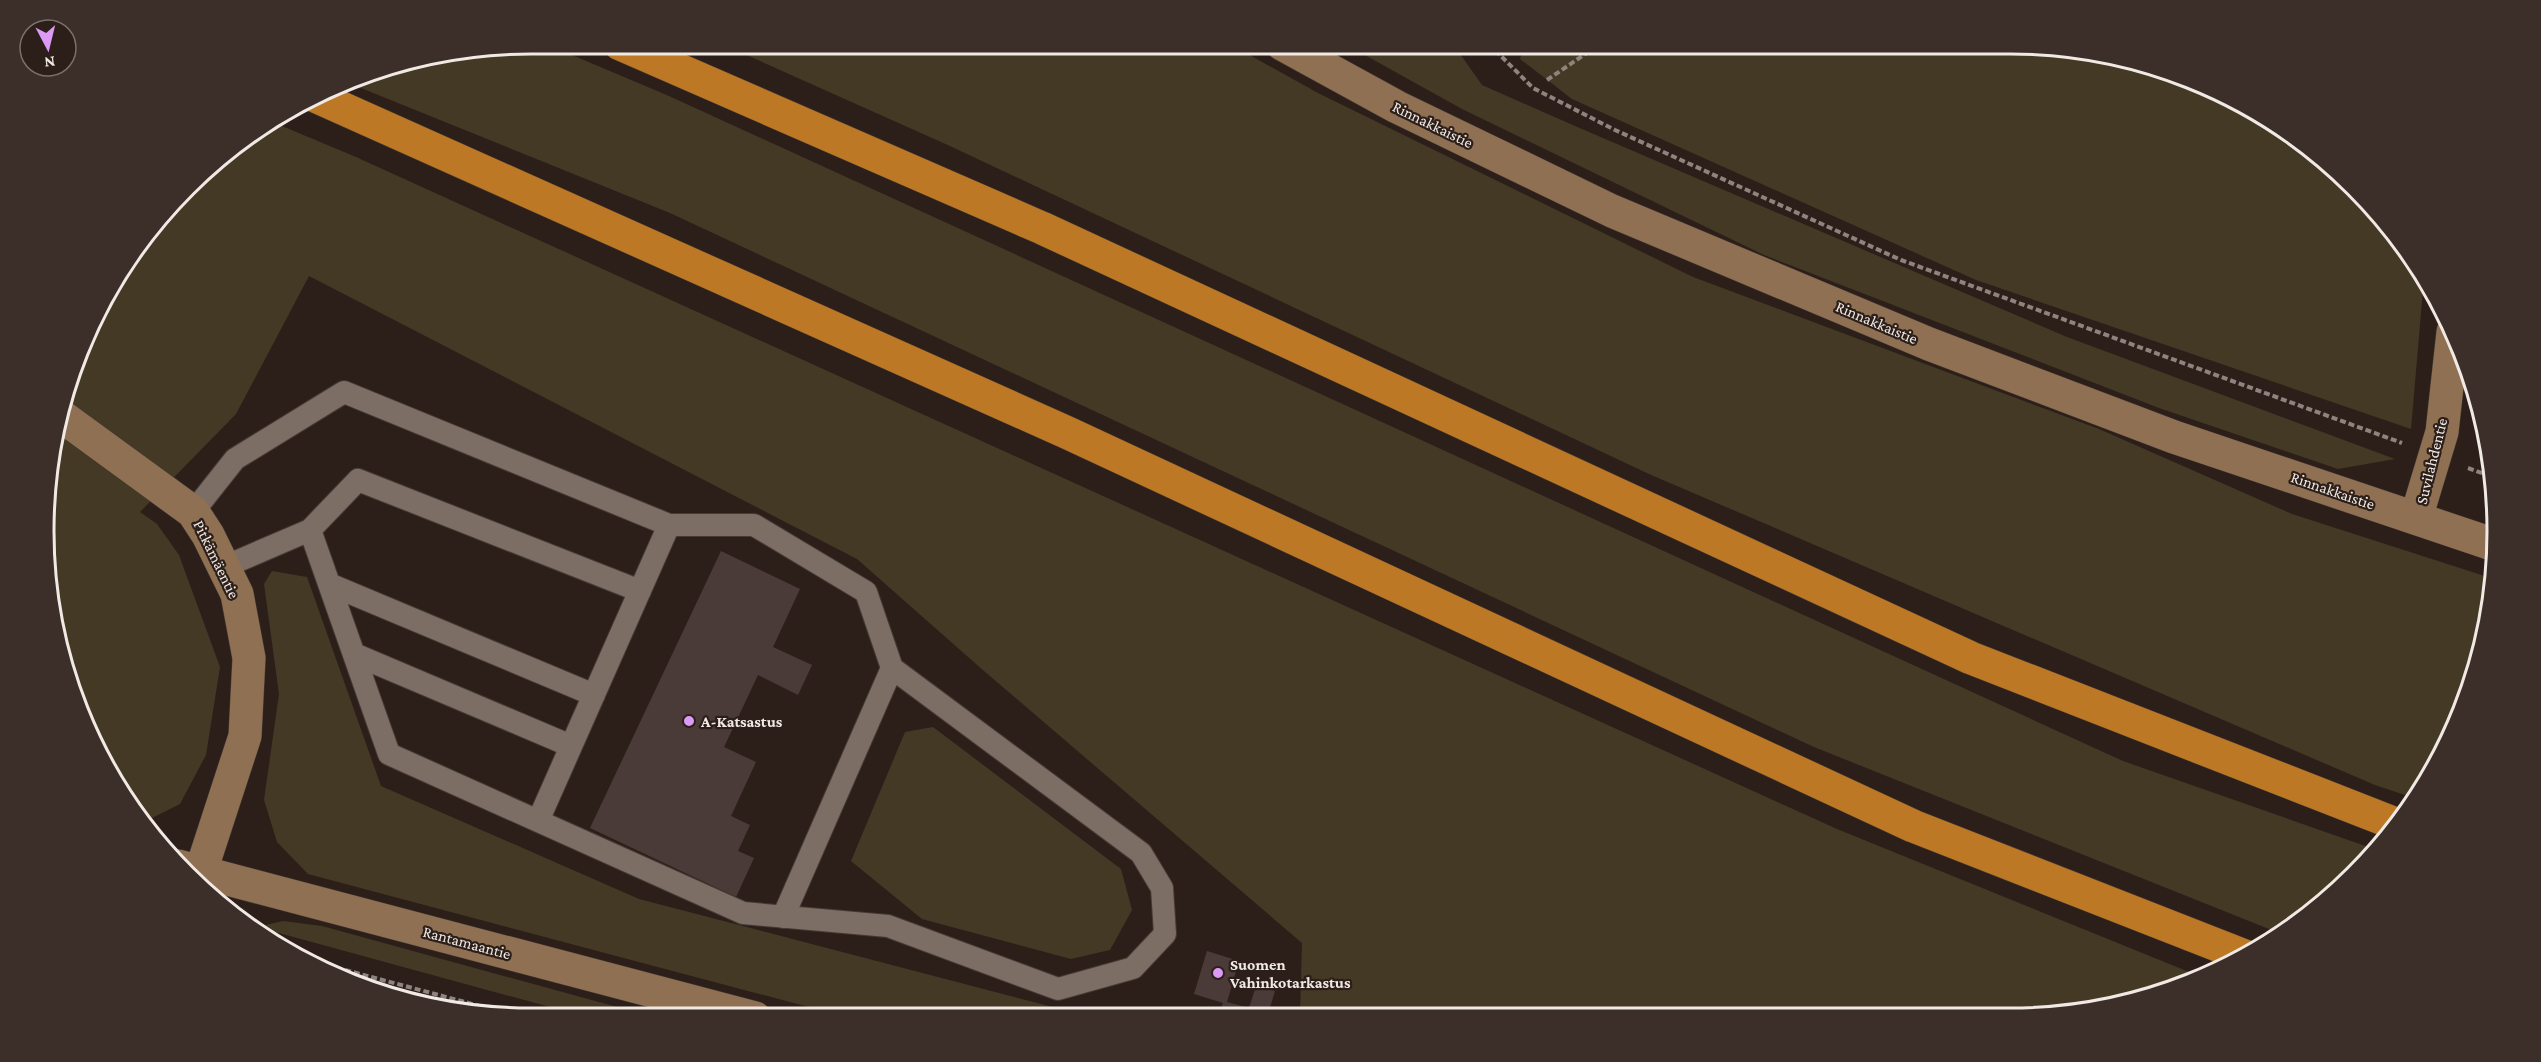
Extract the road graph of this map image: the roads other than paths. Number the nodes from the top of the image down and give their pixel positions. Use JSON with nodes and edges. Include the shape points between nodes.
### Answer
{"nodes":[{"id":1,"x":643,"y":54,"type":"edge"},
{"id":2,"x":1301,"y":54,"type":"edge"},
{"id":3,"x":325,"y":101,"type":"edge"},
{"id":4,"x":2451,"y":349,"type":"edge"},
{"id":5,"x":67,"y":420,"type":"edge"},
{"id":6,"x":194,"y":512,"type":"junction"},
{"id":7,"x":2416,"y":518,"type":"junction"},
{"id":8,"x":669,"y":525,"type":"junction"},
{"id":9,"x":310,"y":530,"type":"junction"},
{"id":10,"x":2487,"y":542,"type":"edge"},
{"id":11,"x":224,"y":567,"type":"junction"},
{"id":12,"x":329,"y":584,"type":"junction"},
{"id":13,"x":640,"y":591,"type":"junction"},
{"id":14,"x":354,"y":654,"type":"junction"},
{"id":15,"x":892,"y":668,"type":"junction"},
{"id":16,"x":594,"y":696,"type":"junction"},
{"id":17,"x":571,"y":746,"type":"junction"},
{"id":18,"x":538,"y":821,"type":"junction"},
{"id":19,"x":2388,"y":821,"type":"edge"},
{"id":20,"x":191,"y":865,"type":"edge"},
{"id":21,"x":195,"y":869,"type":"edge"},
{"id":22,"x":783,"y":917,"type":"junction"},
{"id":23,"x":2234,"y":952,"type":"edge"},
{"id":24,"x":717,"y":1008,"type":"edge"}],
"edges":[{"from":1,"to":19,"type":"highway","via":[[1042,228],[1971,658]]},
{"from":2,"to":7,"type":"street","name":"Rinnakkaistie","via":[[1397,106],[1634,221],[1951,353],[2174,437]]},
{"from":3,"to":23,"type":"highway","via":[[1068,433],[1913,826]]},
{"from":4,"to":7,"type":"street","name":"Suvilahdentie","via":[[2442,432]]},
{"from":5,"to":6,"type":"street","name":"Pitkämäentie"},
{"from":6,"to":8,"type":"lane","via":[[235,459],[344,392]]},
{"from":6,"to":11,"type":"street","name":"Pitkämäentie"},
{"from":7,"to":10,"type":"street","name":"Rinnakkaistie"},
{"from":8,"to":13,"type":"lane"},
{"from":8,"to":15,"type":"lane","via":[[754,525],[866,592]]},
{"from":9,"to":11,"type":"lane"},
{"from":9,"to":12,"type":"lane"},
{"from":9,"to":13,"type":"lane","via":[[358,480]]},
{"from":11,"to":20,"type":"street","name":"Pitkämäentie","via":[[237,594],[249,658],[245,736]]},
{"from":12,"to":14,"type":"lane"},
{"from":12,"to":16,"type":"lane"},
{"from":13,"to":16,"type":"lane"},
{"from":14,"to":17,"type":"lane"},
{"from":14,"to":18,"type":"lane","via":[[389,754]]},
{"from":15,"to":22,"type":"lane"},
{"from":15,"to":22,"type":"lane","via":[[1141,853],[1162,888],[1165,934],[1133,968],[1058,989],[888,926]]},
{"from":16,"to":17,"type":"lane"},
{"from":17,"to":18,"type":"lane"},
{"from":18,"to":22,"type":"lane","via":[[743,913]]},
{"from":21,"to":24,"type":"street","name":"Rantamaantie"}]}
